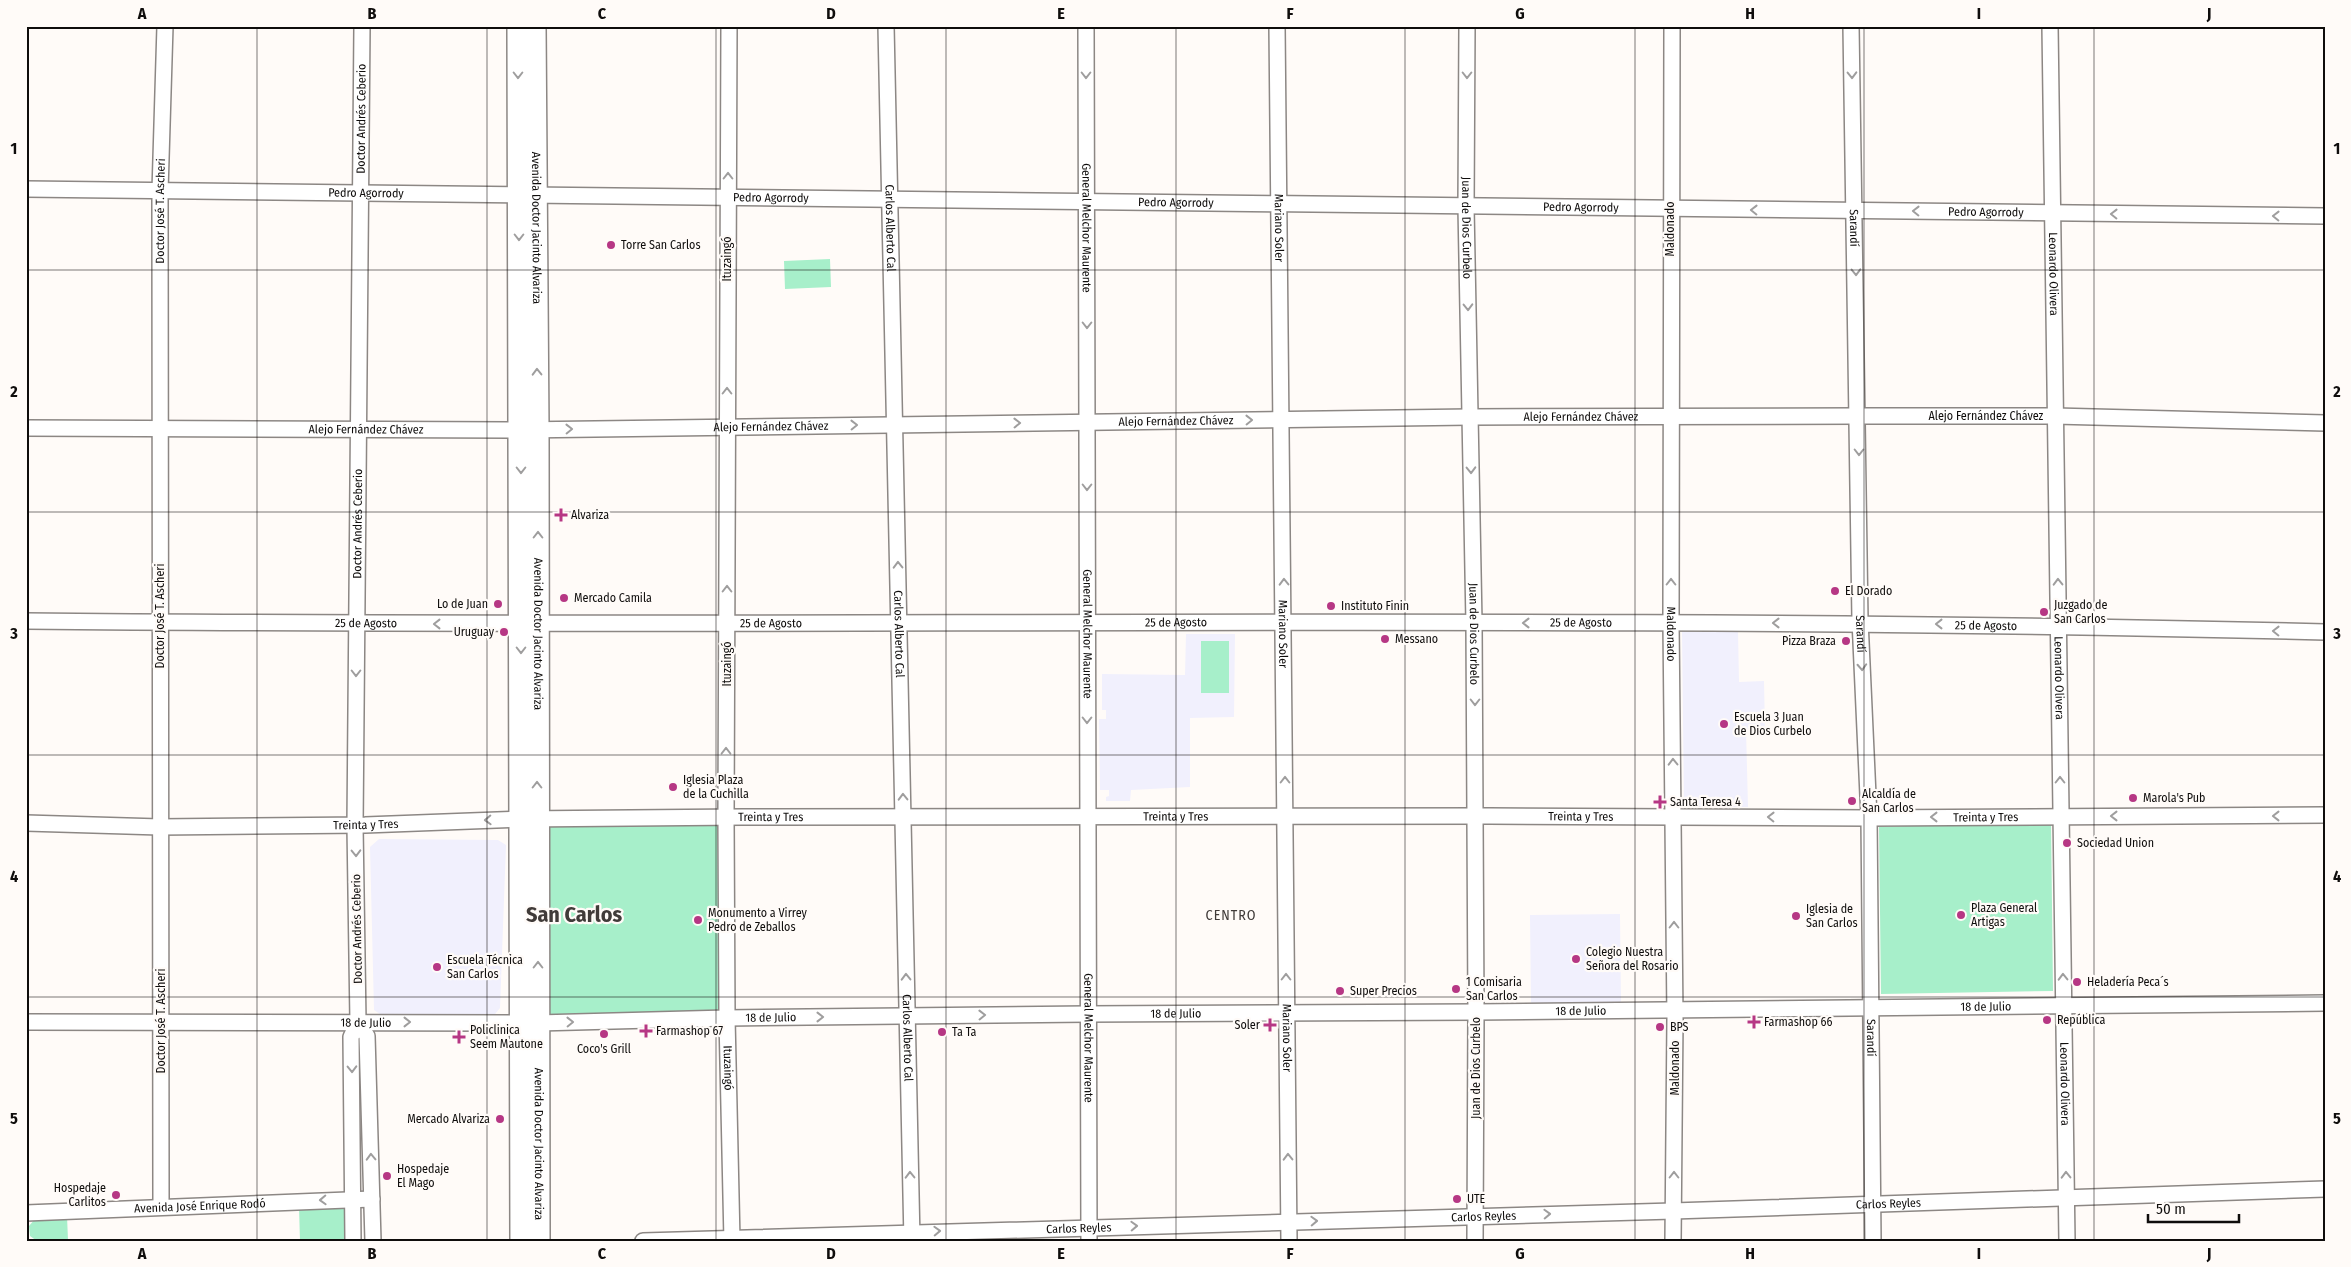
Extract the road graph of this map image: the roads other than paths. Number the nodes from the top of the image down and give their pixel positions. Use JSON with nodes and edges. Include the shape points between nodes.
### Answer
{"nodes":[{"id":1,"x":165,"y":26,"type":"edge"},
{"id":2,"x":362,"y":26,"type":"edge"},
{"id":3,"x":518,"y":26,"type":"edge"},
{"id":4,"x":535,"y":26,"type":"edge"},
{"id":5,"x":728,"y":26,"type":"edge"},
{"id":6,"x":886,"y":26,"type":"edge"},
{"id":7,"x":1086,"y":26,"type":"edge"},
{"id":8,"x":1277,"y":26,"type":"edge"},
{"id":9,"x":1467,"y":26,"type":"edge"},
{"id":10,"x":1672,"y":26,"type":"edge"},
{"id":11,"x":1851,"y":26,"type":"edge"},
{"id":12,"x":2050,"y":26,"type":"edge"},
{"id":13,"x":26,"y":190,"type":"edge"},
{"id":14,"x":160,"y":191,"type":"junction"},
{"id":15,"x":360,"y":192,"type":"junction"},
{"id":16,"x":527,"y":194,"type":"junction"},
{"id":17,"x":728,"y":197,"type":"junction"},
{"id":18,"x":892,"y":199,"type":"junction"},
{"id":19,"x":1087,"y":201,"type":"junction"},
{"id":20,"x":1280,"y":204,"type":"junction"},
{"id":21,"x":1466,"y":207,"type":"junction"},
{"id":22,"x":1670,"y":209,"type":"junction"},
{"id":23,"x":1855,"y":211,"type":"junction"},
{"id":24,"x":2052,"y":214,"type":"junction"},
{"id":25,"x":2325,"y":216,"type":"edge"},
{"id":26,"x":1858,"y":416,"type":"junction"},
{"id":27,"x":2055,"y":416,"type":"junction"},
{"id":28,"x":1470,"y":417,"type":"junction"},
{"id":29,"x":1671,"y":417,"type":"junction"},
{"id":30,"x":1282,"y":419,"type":"junction"},
{"id":31,"x":1086,"y":422,"type":"junction"},
{"id":32,"x":2325,"y":423,"type":"edge"},
{"id":33,"x":895,"y":424,"type":"junction"},
{"id":34,"x":26,"y":428,"type":"edge"},
{"id":35,"x":726,"y":428,"type":"junction"},
{"id":36,"x":161,"y":429,"type":"junction"},
{"id":37,"x":359,"y":429,"type":"junction"},
{"id":38,"x":529,"y":430,"type":"junction"},
{"id":39,"x":26,"y":621,"type":"edge"},
{"id":40,"x":160,"y":622,"type":"junction"},
{"id":41,"x":1087,"y":622,"type":"junction"},
{"id":42,"x":899,"y":623,"type":"junction"},
{"id":43,"x":1474,"y":623,"type":"junction"},
{"id":44,"x":356,"y":624,"type":"junction"},
{"id":45,"x":727,"y":624,"type":"junction"},
{"id":46,"x":1284,"y":624,"type":"junction"},
{"id":47,"x":1671,"y":624,"type":"junction"},
{"id":48,"x":1860,"y":624,"type":"junction"},
{"id":49,"x":530,"y":625,"type":"junction"},
{"id":50,"x":2058,"y":625,"type":"junction"},
{"id":51,"x":2325,"y":632,"type":"edge"},
{"id":52,"x":2325,"y":815,"type":"edge"},
{"id":53,"x":1475,"y":816,"type":"junction"},
{"id":54,"x":1674,"y":816,"type":"junction"},
{"id":55,"x":2060,"y":816,"type":"junction"},
{"id":56,"x":903,"y":817,"type":"junction"},
{"id":57,"x":1087,"y":817,"type":"junction"},
{"id":58,"x":1285,"y":817,"type":"junction"},
{"id":59,"x":726,"y":818,"type":"junction"},
{"id":60,"x":1869,"y":818,"type":"junction"},
{"id":61,"x":528,"y":819,"type":"junction"},
{"id":62,"x":26,"y":824,"type":"edge"},
{"id":63,"x":355,"y":826,"type":"junction"},
{"id":64,"x":160,"y":827,"type":"junction"},
{"id":65,"x":2325,"y":1003,"type":"edge"},
{"id":66,"x":2063,"y":1005,"type":"junction"},
{"id":67,"x":1872,"y":1008,"type":"junction"},
{"id":68,"x":1675,"y":1010,"type":"junction"},
{"id":69,"x":1286,"y":1012,"type":"junction"},
{"id":70,"x":1476,"y":1012,"type":"junction"},
{"id":71,"x":1088,"y":1014,"type":"junction"},
{"id":72,"x":907,"y":1016,"type":"junction"},
{"id":73,"x":727,"y":1018,"type":"junction"},
{"id":74,"x":26,"y":1022,"type":"edge"},
{"id":75,"x":358,"y":1022,"type":"junction"},
{"id":76,"x":529,"y":1022,"type":"junction"},
{"id":77,"x":161,"y":1023,"type":"junction"},
{"id":78,"x":2325,"y":1189,"type":"edge"},
{"id":79,"x":2066,"y":1198,"type":"junction"},
{"id":80,"x":353,"y":1199,"type":"junction"},
{"id":81,"x":372,"y":1199,"type":"junction"},
{"id":82,"x":1873,"y":1205,"type":"junction"},
{"id":83,"x":161,"y":1206,"type":"junction"},
{"id":84,"x":1674,"y":1211,"type":"junction"},
{"id":85,"x":26,"y":1213,"type":"edge"},
{"id":86,"x":1475,"y":1216,"type":"junction"},
{"id":87,"x":1289,"y":1221,"type":"junction"},
{"id":88,"x":1089,"y":1234,"type":"edge"},
{"id":89,"x":912,"y":1236,"type":"edge"},
{"id":90,"x":732,"y":1239,"type":"edge"},
{"id":91,"x":353,"y":1241,"type":"edge"},
{"id":92,"x":373,"y":1241,"type":"edge"},
{"id":93,"x":521,"y":1241,"type":"edge"},
{"id":94,"x":539,"y":1241,"type":"edge"},
{"id":95,"x":644,"y":1241,"type":"edge"},
{"id":96,"x":1289,"y":1241,"type":"edge"},
{"id":97,"x":1475,"y":1241,"type":"edge"},
{"id":98,"x":1673,"y":1241,"type":"edge"},
{"id":99,"x":1873,"y":1241,"type":"edge"},
{"id":100,"x":2067,"y":1241,"type":"edge"}],
"edges":[{"from":1,"to":14,"type":"street","name":"Doctor José T. Ascheri"},
{"from":2,"to":15,"type":"street","name":"Doctor Andrés Ceberio"},
{"from":3,"to":16,"type":"main road","name":"Avenida Doctor Jacinto Alvariza","one_way":true},
{"from":4,"to":16,"type":"main road","name":"Avenida Doctor Jacinto Alvariza"},
{"from":17,"to":5,"type":"street","name":"Ituzaingó","one_way":true},
{"from":6,"to":18,"type":"street","name":"Carlos Alberto Cal"},
{"from":7,"to":19,"type":"street","name":"General Melchor Maurente","one_way":true},
{"from":8,"to":20,"type":"street","name":"Mariano Soler"},
{"from":9,"to":21,"type":"street","name":"Juan de Dios Curbelo","one_way":true},
{"from":10,"to":22,"type":"street","name":"Maldonado"},
{"from":11,"to":23,"type":"street","name":"Sarandí","one_way":true},
{"from":12,"to":24,"type":"street","name":"Leonardo Olivera"},
{"from":13,"to":14,"type":"street","name":"Pedro Agorrody"},
{"from":14,"to":15,"type":"street","name":"Pedro Agorrody"},
{"from":14,"to":36,"type":"street","name":"Doctor José T. Ascheri"},
{"from":15,"to":16,"type":"street","name":"Pedro Agorrody"},
{"from":15,"to":37,"type":"street","name":"Doctor Andrés Ceberio"},
{"from":16,"to":17,"type":"street","name":"Pedro Agorrody"},
{"from":16,"to":38,"type":"main road","name":"Avenida Doctor Jacinto Alvariza"},
{"from":17,"to":18,"type":"street","name":"Pedro Agorrody"},
{"from":35,"to":17,"type":"street","name":"Ituzaingó","one_way":true},
{"from":18,"to":19,"type":"street","name":"Pedro Agorrody"},
{"from":18,"to":33,"type":"street","name":"Carlos Alberto Cal"},
{"from":19,"to":20,"type":"street","name":"Pedro Agorrody"},
{"from":19,"to":31,"type":"street","name":"General Melchor Maurente","one_way":true},
{"from":20,"to":21,"type":"street","name":"Pedro Agorrody"},
{"from":20,"to":30,"type":"street","name":"Mariano Soler"},
{"from":21,"to":22,"type":"street","name":"Pedro Agorrody"},
{"from":21,"to":28,"type":"street","name":"Juan de Dios Curbelo","one_way":true},
{"from":23,"to":22,"type":"street","name":"Pedro Agorrody","one_way":true},
{"from":22,"to":29,"type":"street","name":"Maldonado"},
{"from":24,"to":23,"type":"street","name":"Pedro Agorrody","one_way":true},
{"from":23,"to":26,"type":"street","name":"Sarandí","one_way":true},
{"from":25,"to":24,"type":"street","name":"Pedro Agorrody","one_way":true},
{"from":24,"to":27,"type":"street","name":"Leonardo Olivera"},
{"from":26,"to":27,"type":"street","name":"Alejo Fernández Chávez"},
{"from":26,"to":29,"type":"street","name":"Alejo Fernández Chávez"},
{"from":26,"to":48,"type":"street","name":"Sarandí","one_way":true},
{"from":27,"to":32,"type":"street","name":"Alejo Fernández Chávez"},
{"from":50,"to":27,"type":"street","name":"Leonardo Olivera","one_way":true},
{"from":28,"to":29,"type":"street","name":"Alejo Fernández Chávez"},
{"from":28,"to":30,"type":"street","name":"Alejo Fernández Chávez"},
{"from":28,"to":43,"type":"street","name":"Juan de Dios Curbelo","one_way":true},
{"from":47,"to":29,"type":"street","name":"Maldonado","one_way":true},
{"from":31,"to":30,"type":"street","name":"Alejo Fernández Chávez","one_way":true},
{"from":46,"to":30,"type":"street","name":"Mariano Soler","one_way":true},
{"from":33,"to":31,"type":"street","name":"Alejo Fernández Chávez","one_way":true},
{"from":31,"to":41,"type":"street","name":"General Melchor Maurente","one_way":true},
{"from":35,"to":33,"type":"street","name":"Alejo Fernández Chávez","one_way":true},
{"from":42,"to":33,"type":"street","name":"Carlos Alberto Cal","one_way":true},
{"from":34,"to":36,"type":"street","name":"Alejo Fernández Chávez"},
{"from":38,"to":35,"type":"street","name":"Alejo Fernández Chávez","one_way":true},
{"from":45,"to":35,"type":"street","name":"Ituzaingó","one_way":true},
{"from":36,"to":37,"type":"street","name":"Alejo Fernández Chávez"},
{"from":36,"to":40,"type":"street","name":"Doctor José T. Ascheri"},
{"from":37,"to":38,"type":"street","name":"Alejo Fernández Chávez"},
{"from":37,"to":44,"type":"street","name":"Doctor Andrés Ceberio"},
{"from":38,"to":49,"type":"main road","name":"Avenida Doctor Jacinto Alvariza"},
{"from":39,"to":40,"type":"street","name":"25 de Agosto"},
{"from":40,"to":44,"type":"street","name":"25 de Agosto"},
{"from":40,"to":64,"type":"street","name":"Doctor José T. Ascheri"},
{"from":41,"to":42,"type":"street","name":"25 de Agosto"},
{"from":41,"to":46,"type":"street","name":"25 de Agosto"},
{"from":41,"to":57,"type":"street","name":"General Melchor Maurente","one_way":true},
{"from":42,"to":45,"type":"street","name":"25 de Agosto"},
{"from":56,"to":42,"type":"street","name":"Carlos Alberto Cal","one_way":true},
{"from":43,"to":46,"type":"street","name":"25 de Agosto"},
{"from":47,"to":43,"type":"street","name":"25 de Agosto","one_way":true},
{"from":43,"to":53,"type":"street","name":"Juan de Dios Curbelo","one_way":true},
{"from":49,"to":44,"type":"street","name":"25 de Agosto","one_way":true},
{"from":44,"to":63,"type":"street","name":"Doctor Andrés Ceberio","one_way":true},
{"from":45,"to":49,"type":"street","name":"25 de Agosto"},
{"from":59,"to":45,"type":"street","name":"Ituzaingó","one_way":true},
{"from":58,"to":46,"type":"street","name":"Mariano Soler","one_way":true},
{"from":48,"to":47,"type":"street","name":"25 de Agosto","one_way":true},
{"from":54,"to":47,"type":"street","name":"Maldonado","one_way":true},
{"from":50,"to":48,"type":"street","name":"25 de Agosto","one_way":true},
{"from":48,"to":60,"type":"street","name":"Sarandí","one_way":true},
{"from":49,"to":61,"type":"main road","name":"Avenida Doctor Jacinto Alvariza"},
{"from":51,"to":50,"type":"street","name":"25 de Agosto","one_way":true},
{"from":55,"to":50,"type":"street","name":"Leonardo Olivera","one_way":true},
{"from":52,"to":55,"type":"street","name":"Treinta y Tres","one_way":true},
{"from":53,"to":54,"type":"street","name":"Treinta y Tres"},
{"from":53,"to":58,"type":"street","name":"Treinta y Tres"},
{"from":53,"to":70,"type":"street","name":"Juan de Dios Curbelo"},
{"from":60,"to":54,"type":"street","name":"Treinta y Tres","one_way":true},
{"from":68,"to":54,"type":"street","name":"Maldonado","one_way":true},
{"from":55,"to":60,"type":"street","name":"Treinta y Tres","one_way":true},
{"from":66,"to":55,"type":"street","name":"Leonardo Olivera","one_way":true},
{"from":56,"to":57,"type":"street","name":"Treinta y Tres"},
{"from":56,"to":59,"type":"street","name":"Treinta y Tres"},
{"from":72,"to":56,"type":"street","name":"Carlos Alberto Cal","one_way":true},
{"from":57,"to":58,"type":"street","name":"Treinta y Tres"},
{"from":57,"to":71,"type":"street","name":"General Melchor Maurente"},
{"from":69,"to":58,"type":"street","name":"Mariano Soler","one_way":true},
{"from":59,"to":61,"type":"street","name":"Treinta y Tres"},
{"from":59,"to":73,"type":"street","name":"Ituzaingó"},
{"from":60,"to":67,"type":"street","name":"Sarandí"},
{"from":61,"to":63,"type":"street","name":"Treinta y Tres","one_way":true},
{"from":61,"to":76,"type":"main road","name":"Avenida Doctor Jacinto Alvariza"},
{"from":62,"to":64,"type":"street","name":"Treinta y Tres"},
{"from":63,"to":64,"type":"street","name":"Treinta y Tres"},
{"from":63,"to":75,"type":"street","name":"Doctor Andrés Ceberio","one_way":true},
{"from":64,"to":77,"type":"street","name":"Doctor José T. Ascheri"},
{"from":65,"to":66,"type":"street","name":"18 de Julio"},
{"from":66,"to":67,"type":"street","name":"18 de Julio"},
{"from":79,"to":66,"type":"street","name":"Leonardo Olivera","one_way":true},
{"from":67,"to":68,"type":"street","name":"18 de Julio"},
{"from":67,"to":82,"type":"street","name":"Sarandí"},
{"from":68,"to":70,"type":"street","name":"18 de Julio"},
{"from":84,"to":68,"type":"street","name":"Maldonado","one_way":true},
{"from":69,"to":70,"type":"street","name":"18 de Julio"},
{"from":69,"to":71,"type":"street","name":"18 de Julio"},
{"from":87,"to":69,"type":"street","name":"Mariano Soler","one_way":true},
{"from":70,"to":86,"type":"street","name":"Juan de Dios Curbelo"},
{"from":72,"to":71,"type":"street","name":"18 de Julio","one_way":true},
{"from":71,"to":88,"type":"street","name":"General Melchor Maurente"},
{"from":73,"to":72,"type":"street","name":"18 de Julio","one_way":true},
{"from":89,"to":72,"type":"street","name":"Carlos Alberto Cal","one_way":true},
{"from":76,"to":73,"type":"street","name":"18 de Julio","one_way":true},
{"from":73,"to":90,"type":"street","name":"Ituzaingó"},
{"from":74,"to":77,"type":"street","name":"18 de Julio"},
{"from":75,"to":76,"type":"street","name":"18 de Julio","one_way":true},
{"from":75,"to":77,"type":"street","name":"18 de Julio"},
{"from":75,"to":80,"type":"street","name":"Doctor Andrés Ceberio","one_way":true,"via":[[351,1037]]},
{"from":81,"to":75,"type":"street","name":"Doctor Andrés Ceberio","one_way":true,"via":[[367,1036]]},
{"from":76,"to":93,"type":"main road","name":"Avenida Doctor Jacinto Alvariza"},
{"from":76,"to":94,"type":"main road","name":"Avenida Doctor Jacinto Alvariza"},
{"from":77,"to":83,"type":"street","name":"Doctor José T. Ascheri"},
{"from":78,"to":79,"type":"street","name":"Carlos Reyles"},
{"from":79,"to":82,"type":"street","name":"Carlos Reyles"},
{"from":79,"to":100,"type":"street","name":"Leonardo Olivera"},
{"from":80,"to":81,"type":"street","name":"Avenida José Enrique Rodó"},
{"from":80,"to":83,"type":"street","name":"Avenida José Enrique Rodó","one_way":true},
{"from":80,"to":91,"type":"street","name":"Doctor Andrés Ceberio"},
{"from":81,"to":92,"type":"street","name":"Doctor Andrés Ceberio"},
{"from":82,"to":84,"type":"street","name":"Carlos Reyles"},
{"from":82,"to":99,"type":"street","name":"Sarandí"},
{"from":83,"to":85,"type":"street","name":"Avenida José Enrique Rodó"},
{"from":86,"to":84,"type":"street","name":"Carlos Reyles","one_way":true},
{"from":84,"to":98,"type":"street","name":"Maldonado"},
{"from":87,"to":86,"type":"street","name":"Carlos Reyles","one_way":true},
{"from":86,"to":97,"type":"street","name":"Juan de Dios Curbelo"},
{"from":88,"to":87,"type":"street","name":"Carlos Reyles","one_way":true},
{"from":87,"to":96,"type":"street","name":"Mariano Soler"},
{"from":89,"to":88,"type":"street","name":"Carlos Reyles","one_way":true},
{"from":89,"to":90,"type":"street","name":"Carlos Reyles"},
{"from":90,"to":95,"type":"street","name":"Carlos Reyles"}]}
